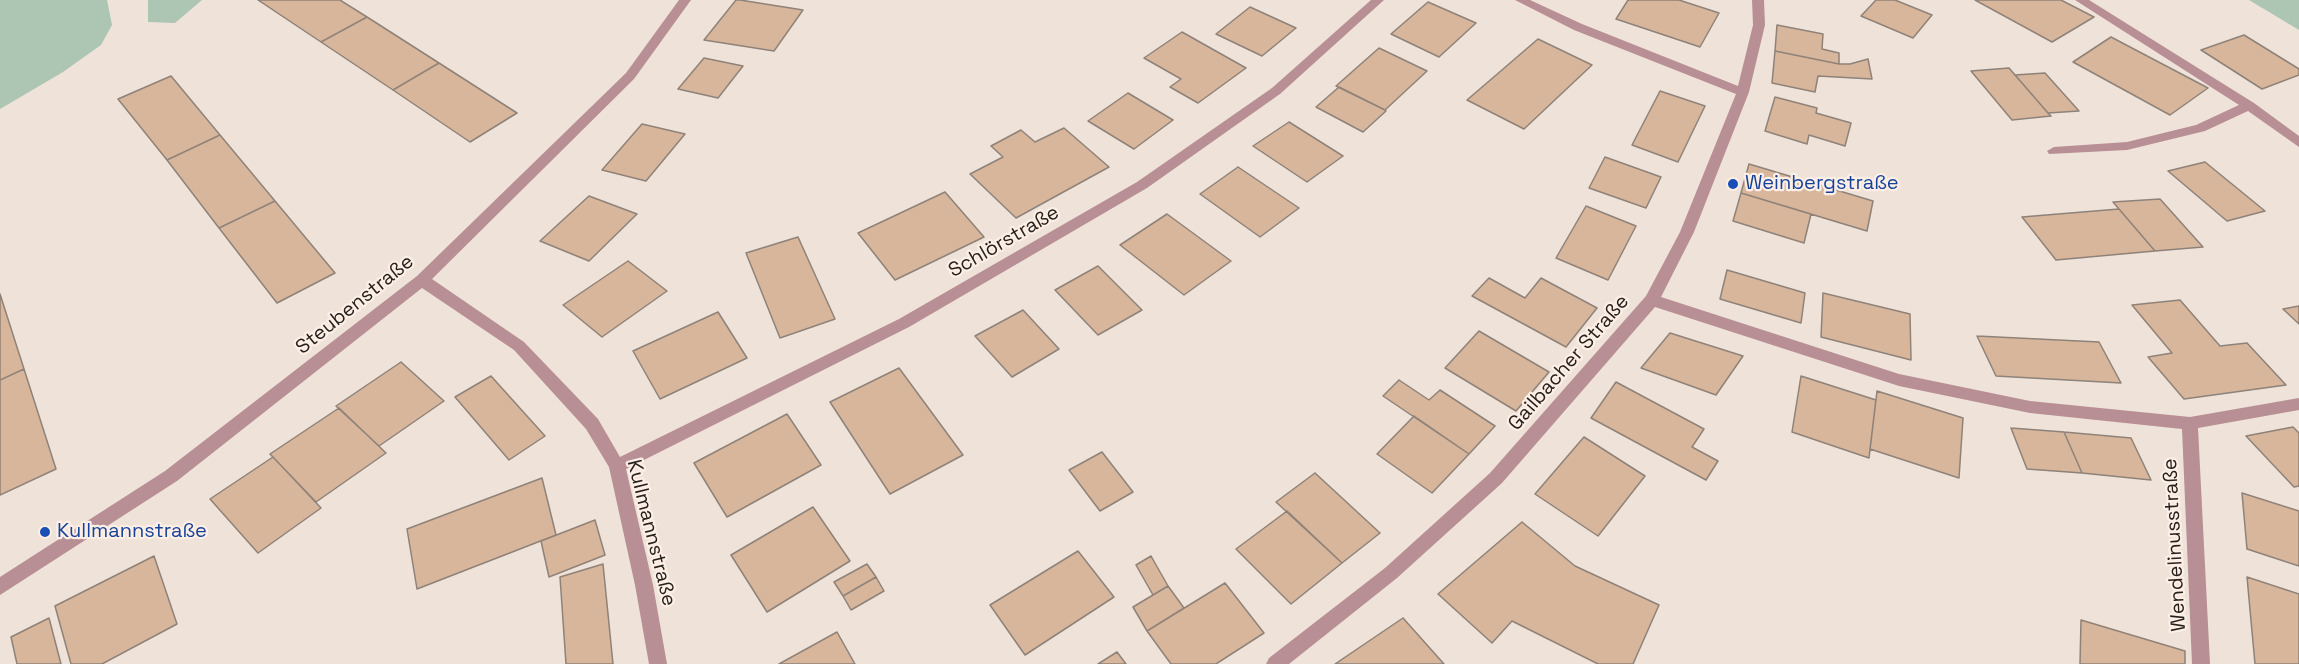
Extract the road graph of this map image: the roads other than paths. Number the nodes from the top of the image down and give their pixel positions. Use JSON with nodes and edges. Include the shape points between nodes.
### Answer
{"nodes":[{"id":1,"x":685,"y":0,"type":"edge"},
{"id":2,"x":1378,"y":0,"type":"edge"},
{"id":3,"x":1521,"y":0,"type":"edge"},
{"id":4,"x":1758,"y":0,"type":"edge"},
{"id":5,"x":2081,"y":0,"type":"edge"},
{"id":6,"x":1743,"y":92,"type":"junction"},
{"id":7,"x":2250,"y":106,"type":"junction"},
{"id":8,"x":2299,"y":143,"type":"edge"},
{"id":9,"x":2054,"y":150,"type":"dead end"},
{"id":10,"x":422,"y":280,"type":"junction"},
{"id":11,"x":1652,"y":300,"type":"junction"},
{"id":12,"x":2299,"y":404,"type":"edge"},
{"id":13,"x":2190,"y":423,"type":"junction"},
{"id":14,"x":617,"y":466,"type":"junction"},
{"id":15,"x":0,"y":586,"type":"edge"},
{"id":16,"x":658,"y":664,"type":"edge"},
{"id":17,"x":1275,"y":664,"type":"edge"},
{"id":18,"x":2201,"y":664,"type":"edge"}],
"edges":[{"from":1,"to":10,"type":"street","name":"Steubenstraße","via":[[630,76]]},
{"from":2,"to":14,"type":"street","name":"Schlörstraße","via":[[1276,91],[1142,185],[904,322]]},
{"from":3,"to":6,"type":"street","via":[[1578,27]]},
{"from":4,"to":6,"type":"street","name":"Gailbacher Straße","via":[[1759,25]]},
{"from":5,"to":7,"type":"street"},
{"from":6,"to":11,"type":"street","name":"Gailbacher Straße","via":[[1687,232]]},
{"from":7,"to":8,"type":"street"},
{"from":7,"to":9,"type":"street","via":[[2200,129],[2127,146]]},
{"from":10,"to":14,"type":"street","name":"Kullmannstraße","via":[[519,346],[592,424]]},
{"from":10,"to":15,"type":"street","name":"Steubenstraße","via":[[171,476]]},
{"from":11,"to":13,"type":"street","via":[[1899,380],[2031,407]]},
{"from":11,"to":17,"type":"street","name":"Gailbacher Straße","via":[[1496,478],[1391,573]]},
{"from":12,"to":13,"type":"street"},
{"from":13,"to":18,"type":"street","name":"Wendelinusstraße"},
{"from":14,"to":16,"type":"street","name":"Kullmannstraße"}]}
